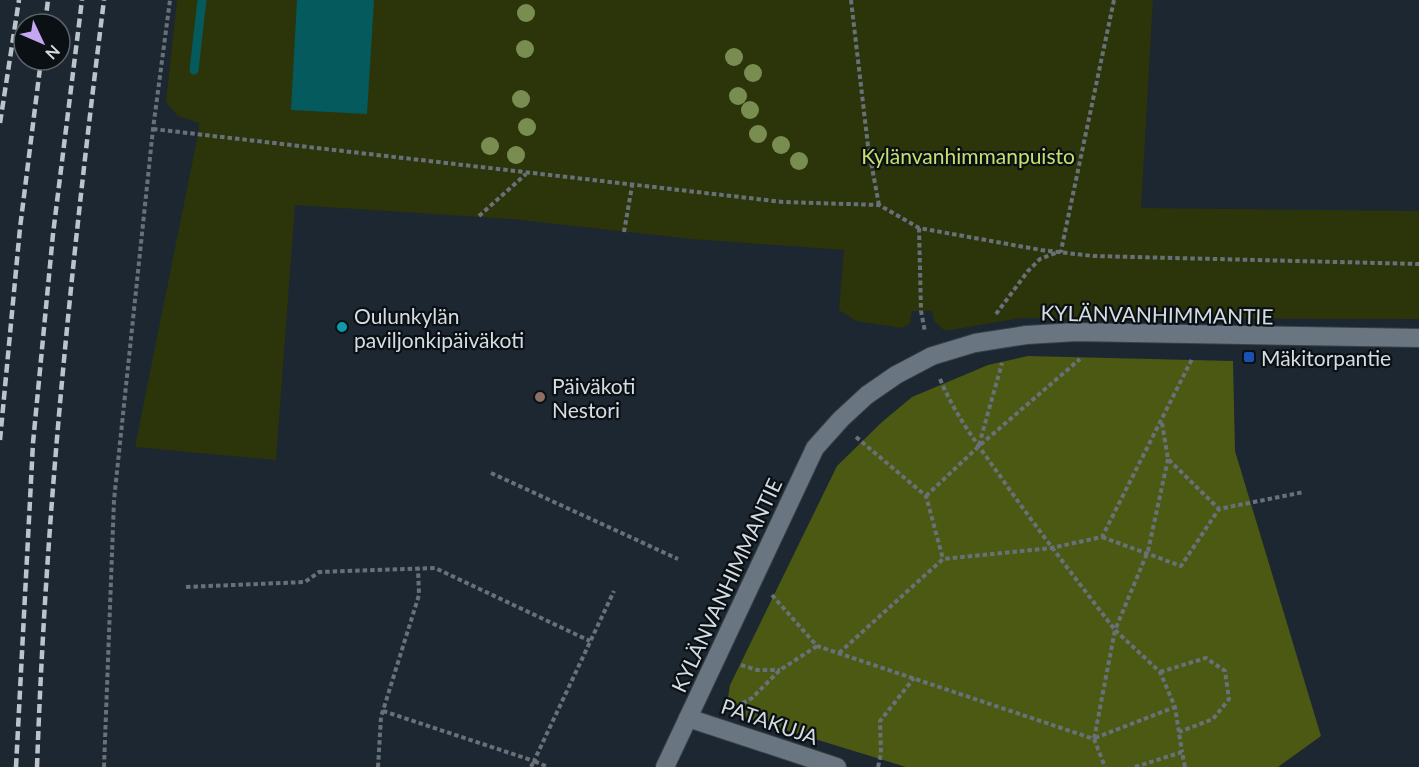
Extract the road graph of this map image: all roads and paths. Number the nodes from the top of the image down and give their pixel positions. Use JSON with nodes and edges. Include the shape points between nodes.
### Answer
{"nodes":[{"id":1,"x":170,"y":0,"type":"edge"},
{"id":2,"x":851,"y":0,"type":"edge"},
{"id":3,"x":1114,"y":0,"type":"edge"},
{"id":4,"x":153,"y":129,"type":"junction"},
{"id":5,"x":527,"y":174,"type":"junction"},
{"id":6,"x":632,"y":186,"type":"junction"},
{"id":7,"x":879,"y":205,"type":"junction"},
{"id":8,"x":478,"y":216,"type":"dead end"},
{"id":9,"x":919,"y":228,"type":"junction"},
{"id":10,"x":624,"y":232,"type":"dead end"},
{"id":11,"x":1061,"y":251,"type":"junction"},
{"id":12,"x":1419,"y":264,"type":"edge"},
{"id":13,"x":1419,"y":338,"type":"edge"},
{"id":14,"x":927,"y":341,"type":"dead end"},
{"id":15,"x":983,"y":342,"type":"junction"},
{"id":16,"x":1086,"y":353,"type":"dead end"},
{"id":17,"x":1194,"y":356,"type":"dead end"},
{"id":18,"x":1004,"y":357,"type":"dead end"},
{"id":19,"x":939,"y":376,"type":"dead end"},
{"id":20,"x":1161,"y":423,"type":"junction"},
{"id":21,"x":856,"y":436,"type":"dead end"},
{"id":22,"x":979,"y":446,"type":"junction"},
{"id":23,"x":1168,"y":459,"type":"junction"},
{"id":24,"x":490,"y":473,"type":"dead end"},
{"id":25,"x":1304,"y":492,"type":"dead end"},
{"id":26,"x":926,"y":496,"type":"junction"},
{"id":27,"x":1219,"y":509,"type":"junction"},
{"id":28,"x":1102,"y":537,"type":"junction"},
{"id":29,"x":1051,"y":548,"type":"junction"},
{"id":30,"x":1148,"y":551,"type":"junction"},
{"id":31,"x":943,"y":559,"type":"junction"},
{"id":32,"x":678,"y":560,"type":"dead end"},
{"id":33,"x":418,"y":568,"type":"junction"},
{"id":34,"x":186,"y":587,"type":"dead end"},
{"id":35,"x":768,"y":590,"type":"dead end"},
{"id":36,"x":614,"y":591,"type":"dead end"},
{"id":37,"x":1115,"y":630,"type":"junction"},
{"id":38,"x":590,"y":640,"type":"junction"},
{"id":39,"x":817,"y":646,"type":"junction"},
{"id":40,"x":839,"y":653,"type":"junction"},
{"id":41,"x":735,"y":663,"type":"dead end"},
{"id":42,"x":780,"y":670,"type":"junction"},
{"id":43,"x":1160,"y":672,"type":"junction"},
{"id":44,"x":914,"y":678,"type":"junction"},
{"id":45,"x":1175,"y":707,"type":"junction"},
{"id":46,"x":383,"y":711,"type":"junction"},
{"id":47,"x":688,"y":718,"type":"junction"},
{"id":48,"x":706,"y":723,"type":"junction"},
{"id":49,"x":1179,"y":732,"type":"junction"},
{"id":50,"x":1094,"y":739,"type":"junction"},
{"id":51,"x":1182,"y":752,"type":"junction"},
{"id":52,"x":534,"y":761,"type":"junction"},
{"id":53,"x":104,"y":767,"type":"edge"},
{"id":54,"x":378,"y":767,"type":"edge"},
{"id":55,"x":531,"y":767,"type":"edge"},
{"id":56,"x":548,"y":767,"type":"edge"},
{"id":57,"x":665,"y":767,"type":"edge"},
{"id":58,"x":837,"y":767,"type":"edge"},
{"id":59,"x":878,"y":767,"type":"edge"},
{"id":60,"x":1105,"y":767,"type":"edge"},
{"id":61,"x":1135,"y":767,"type":"edge"},
{"id":62,"x":1185,"y":767,"type":"edge"}],
"edges":[{"from":1,"to":4,"type":"path"},
{"from":2,"to":7,"type":"path"},
{"from":3,"to":11,"type":"path"},
{"from":4,"to":5,"type":"path"},
{"from":4,"to":53,"type":"path","via":[[114,500]]},
{"from":5,"to":6,"type":"path"},
{"from":5,"to":8,"type":"path"},
{"from":6,"to":7,"type":"path","via":[[783,202]]},
{"from":6,"to":10,"type":"path"},
{"from":7,"to":9,"type":"path"},
{"from":9,"to":11,"type":"path"},
{"from":9,"to":14,"type":"path","via":[[921,311]]},
{"from":11,"to":12,"type":"path","via":[[1093,256]]},
{"from":11,"to":15,"type":"path","via":[[1041,259],[1028,271],[998,311]]},
{"from":13,"to":15,"type":"street","name":"KYLÄNVANHIMMANTIE","via":[[1077,332]]},
{"from":15,"to":47,"type":"street","name":"KYLÄNVANHIMMANTIE","via":[[932,356],[896,375],[867,395],[815,448]]},
{"from":16,"to":22,"type":"path"},
{"from":17,"to":20,"type":"path"},
{"from":18,"to":22,"type":"path"},
{"from":19,"to":22,"type":"path","via":[[951,406]]},
{"from":20,"to":23,"type":"path"},
{"from":20,"to":28,"type":"path"},
{"from":21,"to":26,"type":"path"},
{"from":22,"to":26,"type":"path"},
{"from":22,"to":29,"type":"path"},
{"from":23,"to":27,"type":"path"},
{"from":23,"to":30,"type":"path"},
{"from":24,"to":32,"type":"path"},
{"from":25,"to":27,"type":"path"},
{"from":26,"to":31,"type":"path"},
{"from":27,"to":30,"type":"path","via":[[1181,566]]},
{"from":28,"to":29,"type":"path"},
{"from":28,"to":30,"type":"path"},
{"from":29,"to":31,"type":"path"},
{"from":29,"to":37,"type":"path"},
{"from":30,"to":37,"type":"path"},
{"from":31,"to":40,"type":"path"},
{"from":33,"to":34,"type":"path","via":[[320,572],[305,582]]},
{"from":33,"to":38,"type":"path","via":[[435,568]]},
{"from":33,"to":46,"type":"path","via":[[419,595]]},
{"from":35,"to":39,"type":"path"},
{"from":36,"to":38,"type":"path"},
{"from":37,"to":43,"type":"path"},
{"from":37,"to":50,"type":"path"},
{"from":38,"to":52,"type":"path"},
{"from":39,"to":40,"type":"path"},
{"from":39,"to":42,"type":"path"},
{"from":40,"to":44,"type":"path"},
{"from":41,"to":42,"type":"path","via":[[757,670]]},
{"from":42,"to":48,"type":"path","via":[[752,698]]},
{"from":43,"to":45,"type":"path"},
{"from":43,"to":49,"type":"path","via":[[1206,657],[1225,671],[1229,699],[1214,719]]},
{"from":44,"to":50,"type":"path"},
{"from":44,"to":59,"type":"path","via":[[880,721]]},
{"from":45,"to":49,"type":"path"},
{"from":45,"to":50,"type":"path"},
{"from":46,"to":52,"type":"path"},
{"from":46,"to":54,"type":"path"},
{"from":47,"to":48,"type":"street","name":"PATAKUJA"},
{"from":47,"to":57,"type":"street","name":"KYLÄNVANHIMMANTIE"},
{"from":48,"to":58,"type":"street","name":"PATAKUJA"},
{"from":49,"to":51,"type":"path"},
{"from":50,"to":60,"type":"path"},
{"from":51,"to":61,"type":"path"},
{"from":51,"to":62,"type":"path"},
{"from":52,"to":55,"type":"path"},
{"from":52,"to":56,"type":"path"}]}
